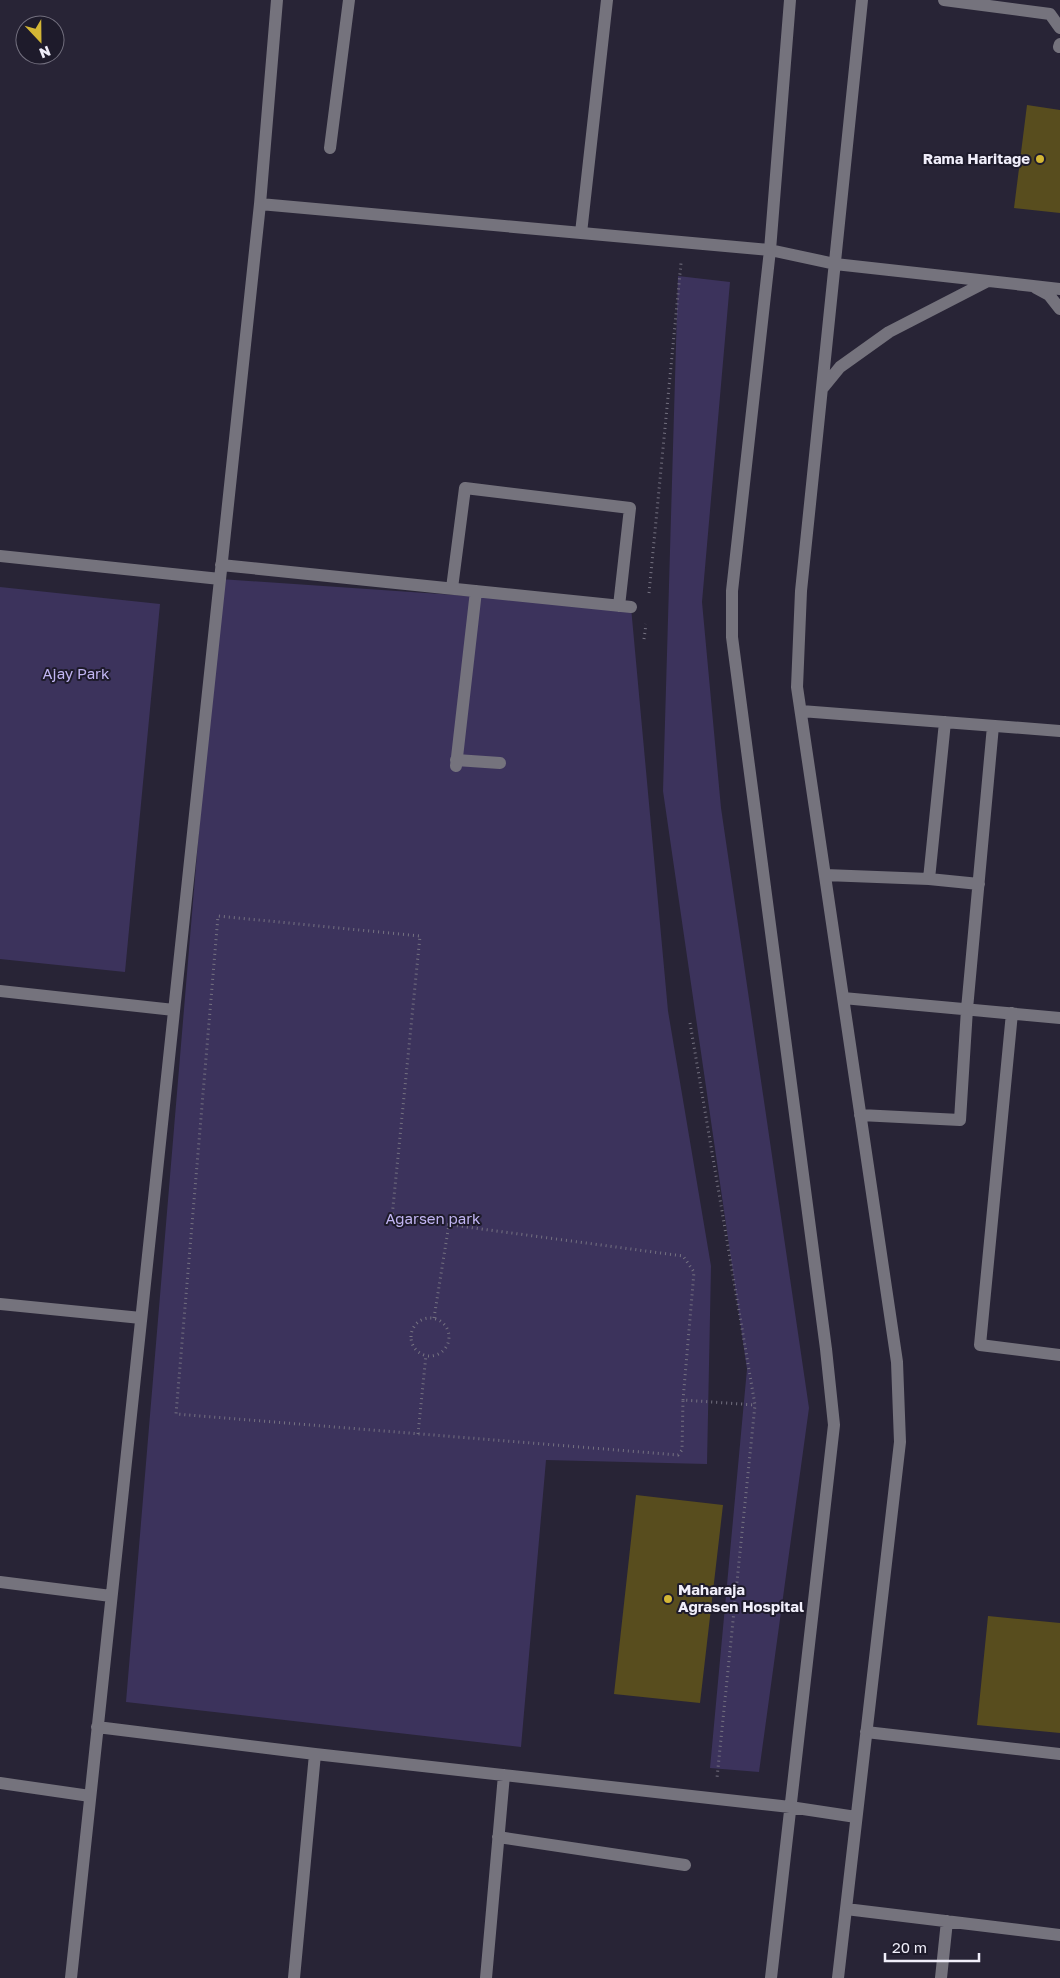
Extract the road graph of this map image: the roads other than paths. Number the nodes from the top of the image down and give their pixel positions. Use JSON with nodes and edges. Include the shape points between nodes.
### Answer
{"nodes":[{"id":1,"x":277,"y":0,"type":"edge"},
{"id":2,"x":349,"y":0,"type":"edge"},
{"id":3,"x":607,"y":0,"type":"edge"},
{"id":4,"x":790,"y":0,"type":"edge"},
{"id":5,"x":862,"y":0,"type":"edge"},
{"id":6,"x":944,"y":0,"type":"edge"},
{"id":7,"x":1060,"y":28,"type":"edge"},
{"id":8,"x":330,"y":148,"type":"dead end"},
{"id":9,"x":260,"y":204,"type":"junction"},
{"id":10,"x":581,"y":233,"type":"junction"},
{"id":11,"x":770,"y":250,"type":"junction"},
{"id":12,"x":835,"y":264,"type":"junction"},
{"id":13,"x":988,"y":281,"type":"junction"},
{"id":14,"x":1033,"y":286,"type":"junction"},
{"id":15,"x":1060,"y":289,"type":"edge"},
{"id":16,"x":1060,"y":309,"type":"edge"},
{"id":17,"x":822,"y":389,"type":"junction"},
{"id":18,"x":0,"y":556,"type":"edge"},
{"id":19,"x":222,"y":564,"type":"junction"},
{"id":20,"x":220,"y":579,"type":"junction"},
{"id":21,"x":452,"y":588,"type":"junction"},
{"id":22,"x":476,"y":591,"type":"junction"},
{"id":23,"x":801,"y":711,"type":"junction"},
{"id":24,"x":945,"y":722,"type":"junction"},
{"id":25,"x":993,"y":726,"type":"junction"},
{"id":26,"x":1060,"y":731,"type":"edge"},
{"id":27,"x":500,"y":763,"type":"dead end"},
{"id":28,"x":825,"y":875,"type":"junction"},
{"id":29,"x":929,"y":880,"type":"junction"},
{"id":30,"x":979,"y":884,"type":"junction"},
{"id":31,"x":0,"y":990,"type":"edge"},
{"id":32,"x":843,"y":998,"type":"junction"},
{"id":33,"x":967,"y":1009,"type":"junction"},
{"id":34,"x":174,"y":1010,"type":"junction"},
{"id":35,"x":1012,"y":1013,"type":"junction"},
{"id":36,"x":1060,"y":1018,"type":"edge"},
{"id":37,"x":860,"y":1115,"type":"junction"},
{"id":38,"x":0,"y":1304,"type":"edge"},
{"id":39,"x":141,"y":1318,"type":"junction"},
{"id":40,"x":1060,"y":1355,"type":"edge"},
{"id":41,"x":0,"y":1582,"type":"edge"},
{"id":42,"x":111,"y":1596,"type":"junction"},
{"id":43,"x":97,"y":1727,"type":"junction"},
{"id":44,"x":866,"y":1732,"type":"junction"},
{"id":45,"x":315,"y":1754,"type":"junction"},
{"id":46,"x":1060,"y":1754,"type":"edge"},
{"id":47,"x":504,"y":1775,"type":"junction"},
{"id":48,"x":0,"y":1783,"type":"edge"},
{"id":49,"x":90,"y":1796,"type":"junction"},
{"id":50,"x":790,"y":1807,"type":"junction"},
{"id":51,"x":856,"y":1817,"type":"junction"},
{"id":52,"x":498,"y":1838,"type":"junction"},
{"id":53,"x":685,"y":1865,"type":"dead end"},
{"id":54,"x":846,"y":1909,"type":"junction"},
{"id":55,"x":947,"y":1921,"type":"junction"},
{"id":56,"x":1060,"y":1935,"type":"edge"},
{"id":57,"x":71,"y":1978,"type":"edge"},
{"id":58,"x":294,"y":1978,"type":"edge"},
{"id":59,"x":486,"y":1978,"type":"edge"},
{"id":60,"x":770,"y":1978,"type":"edge"},
{"id":61,"x":838,"y":1978,"type":"edge"},
{"id":62,"x":941,"y":1978,"type":"edge"}],
"edges":[{"from":1,"to":9,"type":"street"},
{"from":2,"to":8,"type":"street"},
{"from":3,"to":10,"type":"street"},
{"from":4,"to":11,"type":"street"},
{"from":5,"to":12,"type":"street"},
{"from":6,"to":7,"type":"street","via":[[1050,14]]},
{"from":9,"to":10,"type":"street"},
{"from":9,"to":19,"type":"street"},
{"from":10,"to":11,"type":"street"},
{"from":11,"to":12,"type":"street"},
{"from":11,"to":50,"type":"street","via":[[732,591],[732,637],[834,1425]]},
{"from":12,"to":13,"type":"street"},
{"from":12,"to":17,"type":"street"},
{"from":13,"to":14,"type":"street"},
{"from":13,"to":17,"type":"street","via":[[889,332],[840,368]]},
{"from":14,"to":15,"type":"street"},
{"from":14,"to":16,"type":"street","via":[[1049,296]]},
{"from":17,"to":23,"type":"street","via":[[801,591],[797,686]]},
{"from":18,"to":20,"type":"street"},
{"from":19,"to":20,"type":"street"},
{"from":19,"to":21,"type":"street"},
{"from":20,"to":34,"type":"street"},
{"from":21,"to":22,"type":"street"},
{"from":21,"to":22,"type":"street","via":[[465,488],[630,508],[625,606]]},
{"from":22,"to":27,"type":"street","via":[[456,763]]},
{"from":23,"to":24,"type":"street"},
{"from":23,"to":28,"type":"street"},
{"from":24,"to":25,"type":"street"},
{"from":24,"to":29,"type":"street"},
{"from":25,"to":26,"type":"street"},
{"from":25,"to":30,"type":"street"},
{"from":28,"to":29,"type":"street"},
{"from":28,"to":32,"type":"street"},
{"from":29,"to":30,"type":"street"},
{"from":30,"to":33,"type":"street"},
{"from":31,"to":34,"type":"street"},
{"from":32,"to":33,"type":"street"},
{"from":32,"to":37,"type":"street"},
{"from":33,"to":35,"type":"street"},
{"from":33,"to":37,"type":"street","via":[[960,1120]]},
{"from":34,"to":39,"type":"street"},
{"from":35,"to":36,"type":"street"},
{"from":35,"to":40,"type":"street","via":[[980,1345]]},
{"from":37,"to":44,"type":"street","via":[[897,1362],[900,1442]]},
{"from":38,"to":39,"type":"street"},
{"from":39,"to":42,"type":"street"},
{"from":41,"to":42,"type":"street"},
{"from":42,"to":43,"type":"street"},
{"from":43,"to":45,"type":"street"},
{"from":43,"to":49,"type":"street"},
{"from":44,"to":46,"type":"street"},
{"from":44,"to":51,"type":"street"},
{"from":45,"to":47,"type":"street"},
{"from":45,"to":58,"type":"street"},
{"from":47,"to":50,"type":"street"},
{"from":47,"to":52,"type":"street"},
{"from":48,"to":49,"type":"street"},
{"from":49,"to":57,"type":"street"},
{"from":50,"to":51,"type":"street"},
{"from":50,"to":60,"type":"street"},
{"from":51,"to":54,"type":"street"},
{"from":52,"to":53,"type":"street"},
{"from":52,"to":59,"type":"street"},
{"from":54,"to":55,"type":"street"},
{"from":54,"to":61,"type":"street"},
{"from":55,"to":56,"type":"street"},
{"from":55,"to":62,"type":"street"}]}
